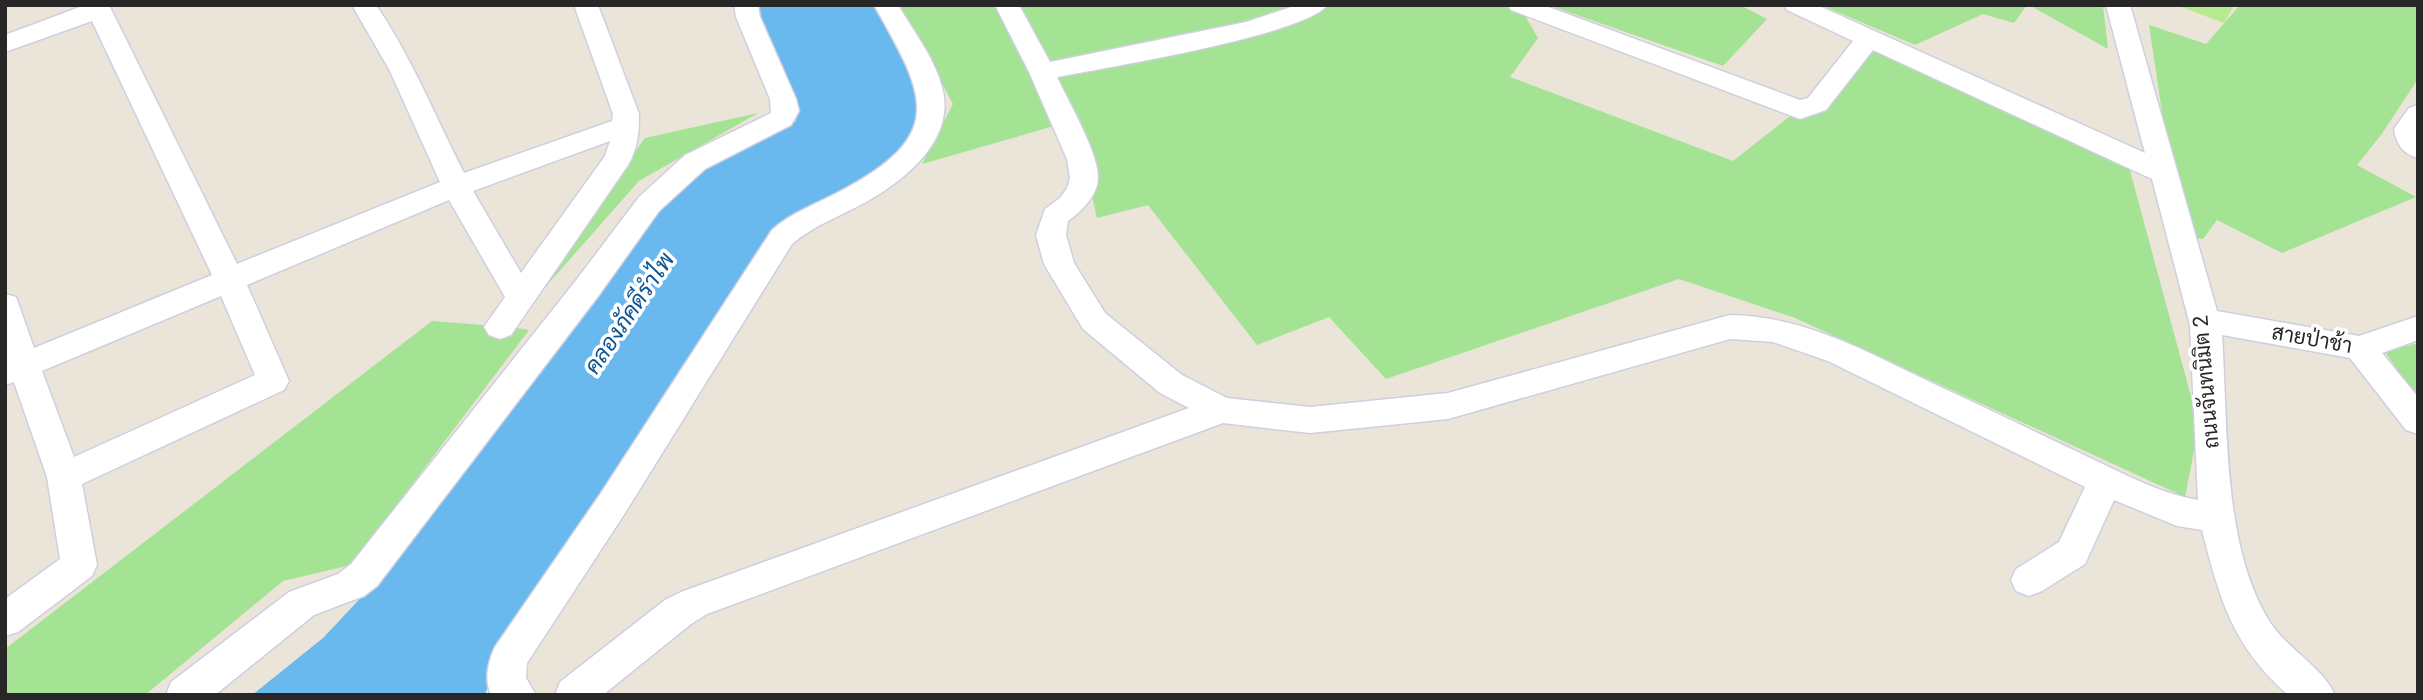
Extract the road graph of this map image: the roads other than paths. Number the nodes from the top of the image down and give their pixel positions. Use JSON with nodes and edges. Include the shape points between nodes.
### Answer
{"nodes":[{"id":1,"x":364,"y":5,"type":"edge"},
{"id":2,"x":586,"y":5,"type":"edge"},
{"id":3,"x":746,"y":5,"type":"edge"},
{"id":4,"x":886,"y":5,"type":"edge"},
{"id":5,"x":1007,"y":5,"type":"edge"},
{"id":6,"x":1315,"y":5,"type":"edge"},
{"id":7,"x":1520,"y":5,"type":"edge"},
{"id":8,"x":1796,"y":5,"type":"edge"},
{"id":9,"x":2118,"y":5,"type":"edge"},
{"id":10,"x":97,"y":7,"type":"edge"},
{"id":11,"x":1869,"y":38,"type":"junction"},
{"id":12,"x":5,"y":44,"type":"edge"},
{"id":13,"x":1042,"y":72,"type":"junction"},
{"id":14,"x":2418,"y":114,"type":"edge"},
{"id":15,"x":627,"y":125,"type":"junction"},
{"id":16,"x":2418,"y":149,"type":"edge"},
{"id":17,"x":2162,"y":172,"type":"junction"},
{"id":18,"x":456,"y":186,"type":"junction"},
{"id":19,"x":230,"y":280,"type":"junction"},
{"id":20,"x":520,"y":297,"type":"junction"},
{"id":21,"x":5,"y":305,"type":"edge"},
{"id":22,"x":2204,"y":320,"type":"junction"},
{"id":23,"x":500,"y":327,"type":"dead end"},
{"id":24,"x":2418,"y":328,"type":"edge"},
{"id":25,"x":2360,"y":348,"type":"junction"},
{"id":26,"x":14,"y":369,"type":"edge"},
{"id":27,"x":1222,"y":410,"type":"junction"},
{"id":28,"x":2418,"y":421,"type":"edge"},
{"id":29,"x":64,"y":477,"type":"junction"},
{"id":30,"x":2105,"y":481,"type":"junction"},
{"id":31,"x":2216,"y":518,"type":"junction"},
{"id":32,"x":2029,"y":580,"type":"dead end"},
{"id":33,"x":5,"y":620,"type":"edge"},
{"id":34,"x":185,"y":695,"type":"edge"},
{"id":35,"x":517,"y":695,"type":"edge"},
{"id":36,"x":574,"y":695,"type":"edge"},
{"id":37,"x":2316,"y":695,"type":"edge"}],
"edges":[{"from":1,"to":18,"type":"street","via":[[383,30]]},
{"from":2,"to":15,"type":"street"},
{"from":3,"to":34,"type":"street","via":[[783,99],[786,111],[781,119],[695,162],[649,204],[364,575],[342,589],[302,603]]},
{"from":4,"to":35,"type":"street","via":[[931,93],[931,116],[923,135],[880,183],[803,221],[782,237],[508,659],[506,685]]},
{"from":5,"to":13,"type":"street"},
{"from":6,"to":13,"type":"street","via":[[1251,29]]},
{"from":7,"to":11,"type":"street","via":[[1800,110],[1817,104]]},
{"from":8,"to":11,"type":"street"},
{"from":9,"to":17,"type":"street","name":"ถนนจันทนิมิต 2"},
{"from":10,"to":12,"type":"street"},
{"from":10,"to":19,"type":"street"},
{"from":11,"to":17,"type":"street"},
{"from":13,"to":27,"type":"street","via":[[1081,159],[1084,178],[1070,205],[1055,216],[1051,235],[1059,264],[1094,321],[1171,384]]},
{"from":14,"to":16,"type":"street","via":[[2408,129],[2409,139]]},
{"from":15,"to":18,"type":"street"},
{"from":15,"to":20,"type":"street","via":[[618,158]]},
{"from":17,"to":22,"type":"street","name":"ถนนจันทนิมิต 2"},
{"from":18,"to":19,"type":"street"},
{"from":18,"to":20,"type":"street"},
{"from":19,"to":26,"type":"street"},
{"from":19,"to":29,"type":"street","via":[[273,381]]},
{"from":20,"to":23,"type":"street"},
{"from":21,"to":26,"type":"street"},
{"from":22,"to":25,"type":"street","name":"สายป่าช้า"},
{"from":22,"to":31,"type":"street","name":"ถนนจันทนิมิต 2"},
{"from":24,"to":25,"type":"street","name":"สายป่าช้า"},
{"from":25,"to":28,"type":"street"},
{"from":26,"to":29,"type":"street"},
{"from":27,"to":30,"type":"street","via":[[1310,420],[1448,406],[1730,327],[1761,326],[1839,352]]},
{"from":27,"to":36,"type":"street","via":[[694,603]]},
{"from":29,"to":33,"type":"street","via":[[79,565]]},
{"from":30,"to":31,"type":"street","via":[[2177,511]]},
{"from":30,"to":32,"type":"street","via":[[2072,553]]},
{"from":31,"to":37,"type":"street","name":"ถนนจันทนิมิต 2","via":[[2239,601],[2256,634]]}]}
